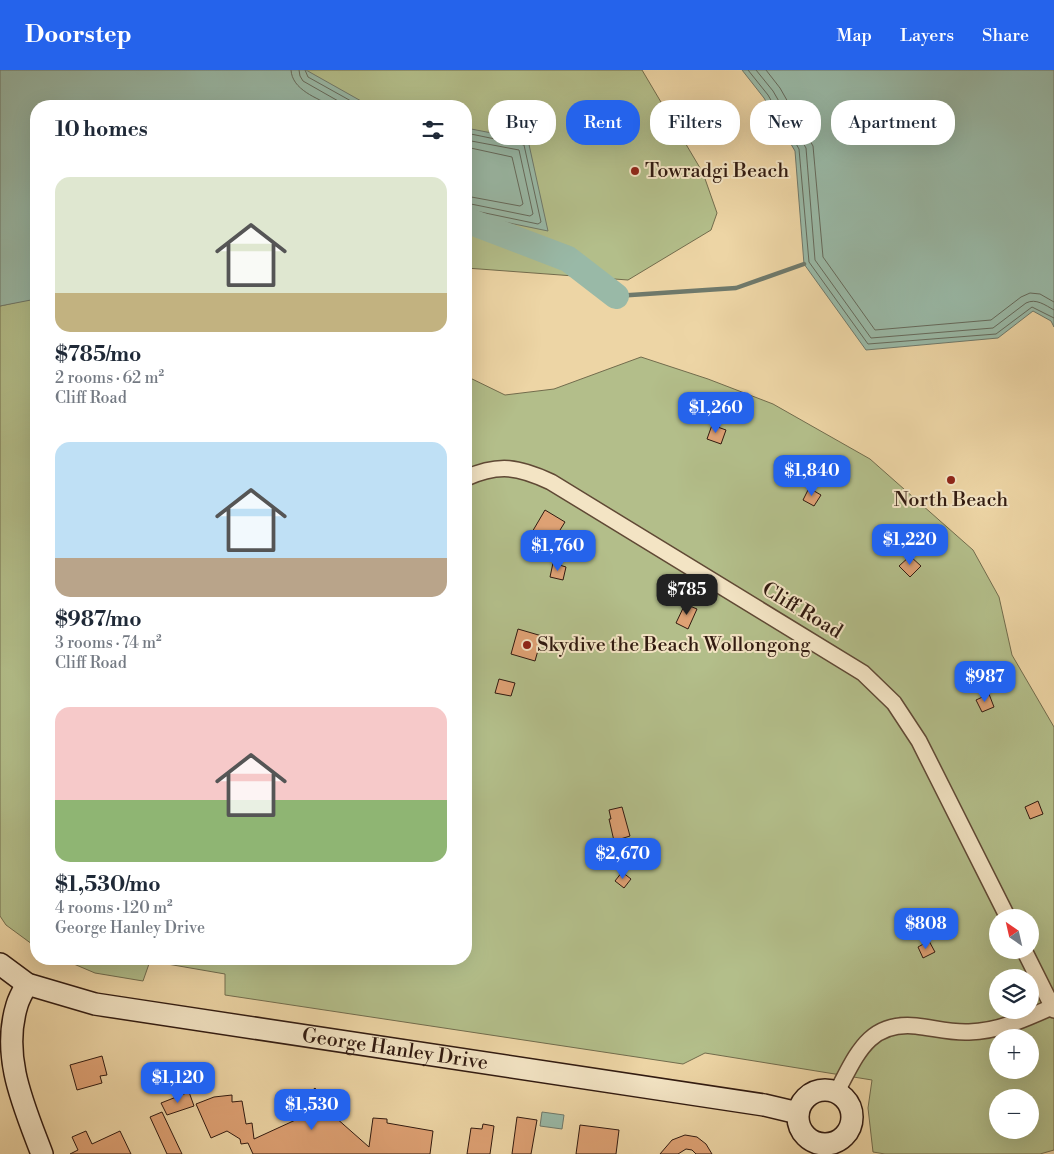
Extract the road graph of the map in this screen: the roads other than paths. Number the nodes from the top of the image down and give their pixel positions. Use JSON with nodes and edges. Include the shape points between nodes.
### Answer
{"nodes":[{"id":1,"x":472,"y":476,"type":"edge"},
{"id":2,"x":1003,"y":909,"type":"edge"},
{"id":3,"x":1028,"y":959,"type":"edge"},
{"id":4,"x":0,"y":964,"type":"edge"},
{"id":5,"x":27,"y":984,"type":"junction"},
{"id":6,"x":1053,"y":1009,"type":"edge"},
{"id":7,"x":836,"y":1093,"type":"junction"},
{"id":8,"x":798,"y":1113,"type":"junction"},
{"id":9,"x":847,"y":1145,"type":"edge"},
{"id":10,"x":42,"y":1154,"type":"edge"}],
"edges":[{"from":1,"to":2,"type":"street","name":"Cliff Road","via":[[491,469],[511,468],[551,482],[863,673],[894,703],[912,729]]},
{"from":3,"to":6,"type":"street"},
{"from":4,"to":5,"type":"main road","name":"George Hanley Drive"},
{"from":5,"to":8,"type":"main road","name":"George Hanley Drive","via":[[94,1004],[764,1105]]},
{"from":5,"to":10,"type":"main road","via":[[17,1003],[10,1049],[21,1098]]},
{"from":6,"to":7,"type":"street","via":[[992,1030],[955,1032],[907,1026],[882,1030],[863,1046]]},
{"from":7,"to":8,"type":"main road","via":[[812,1094],[805,1099]]},
{"from":7,"to":9,"type":"main road","via":[[843,1098],[851,1113]]},
{"from":8,"to":9,"type":"main road","via":[[800,1130],[812,1141]]}]}
